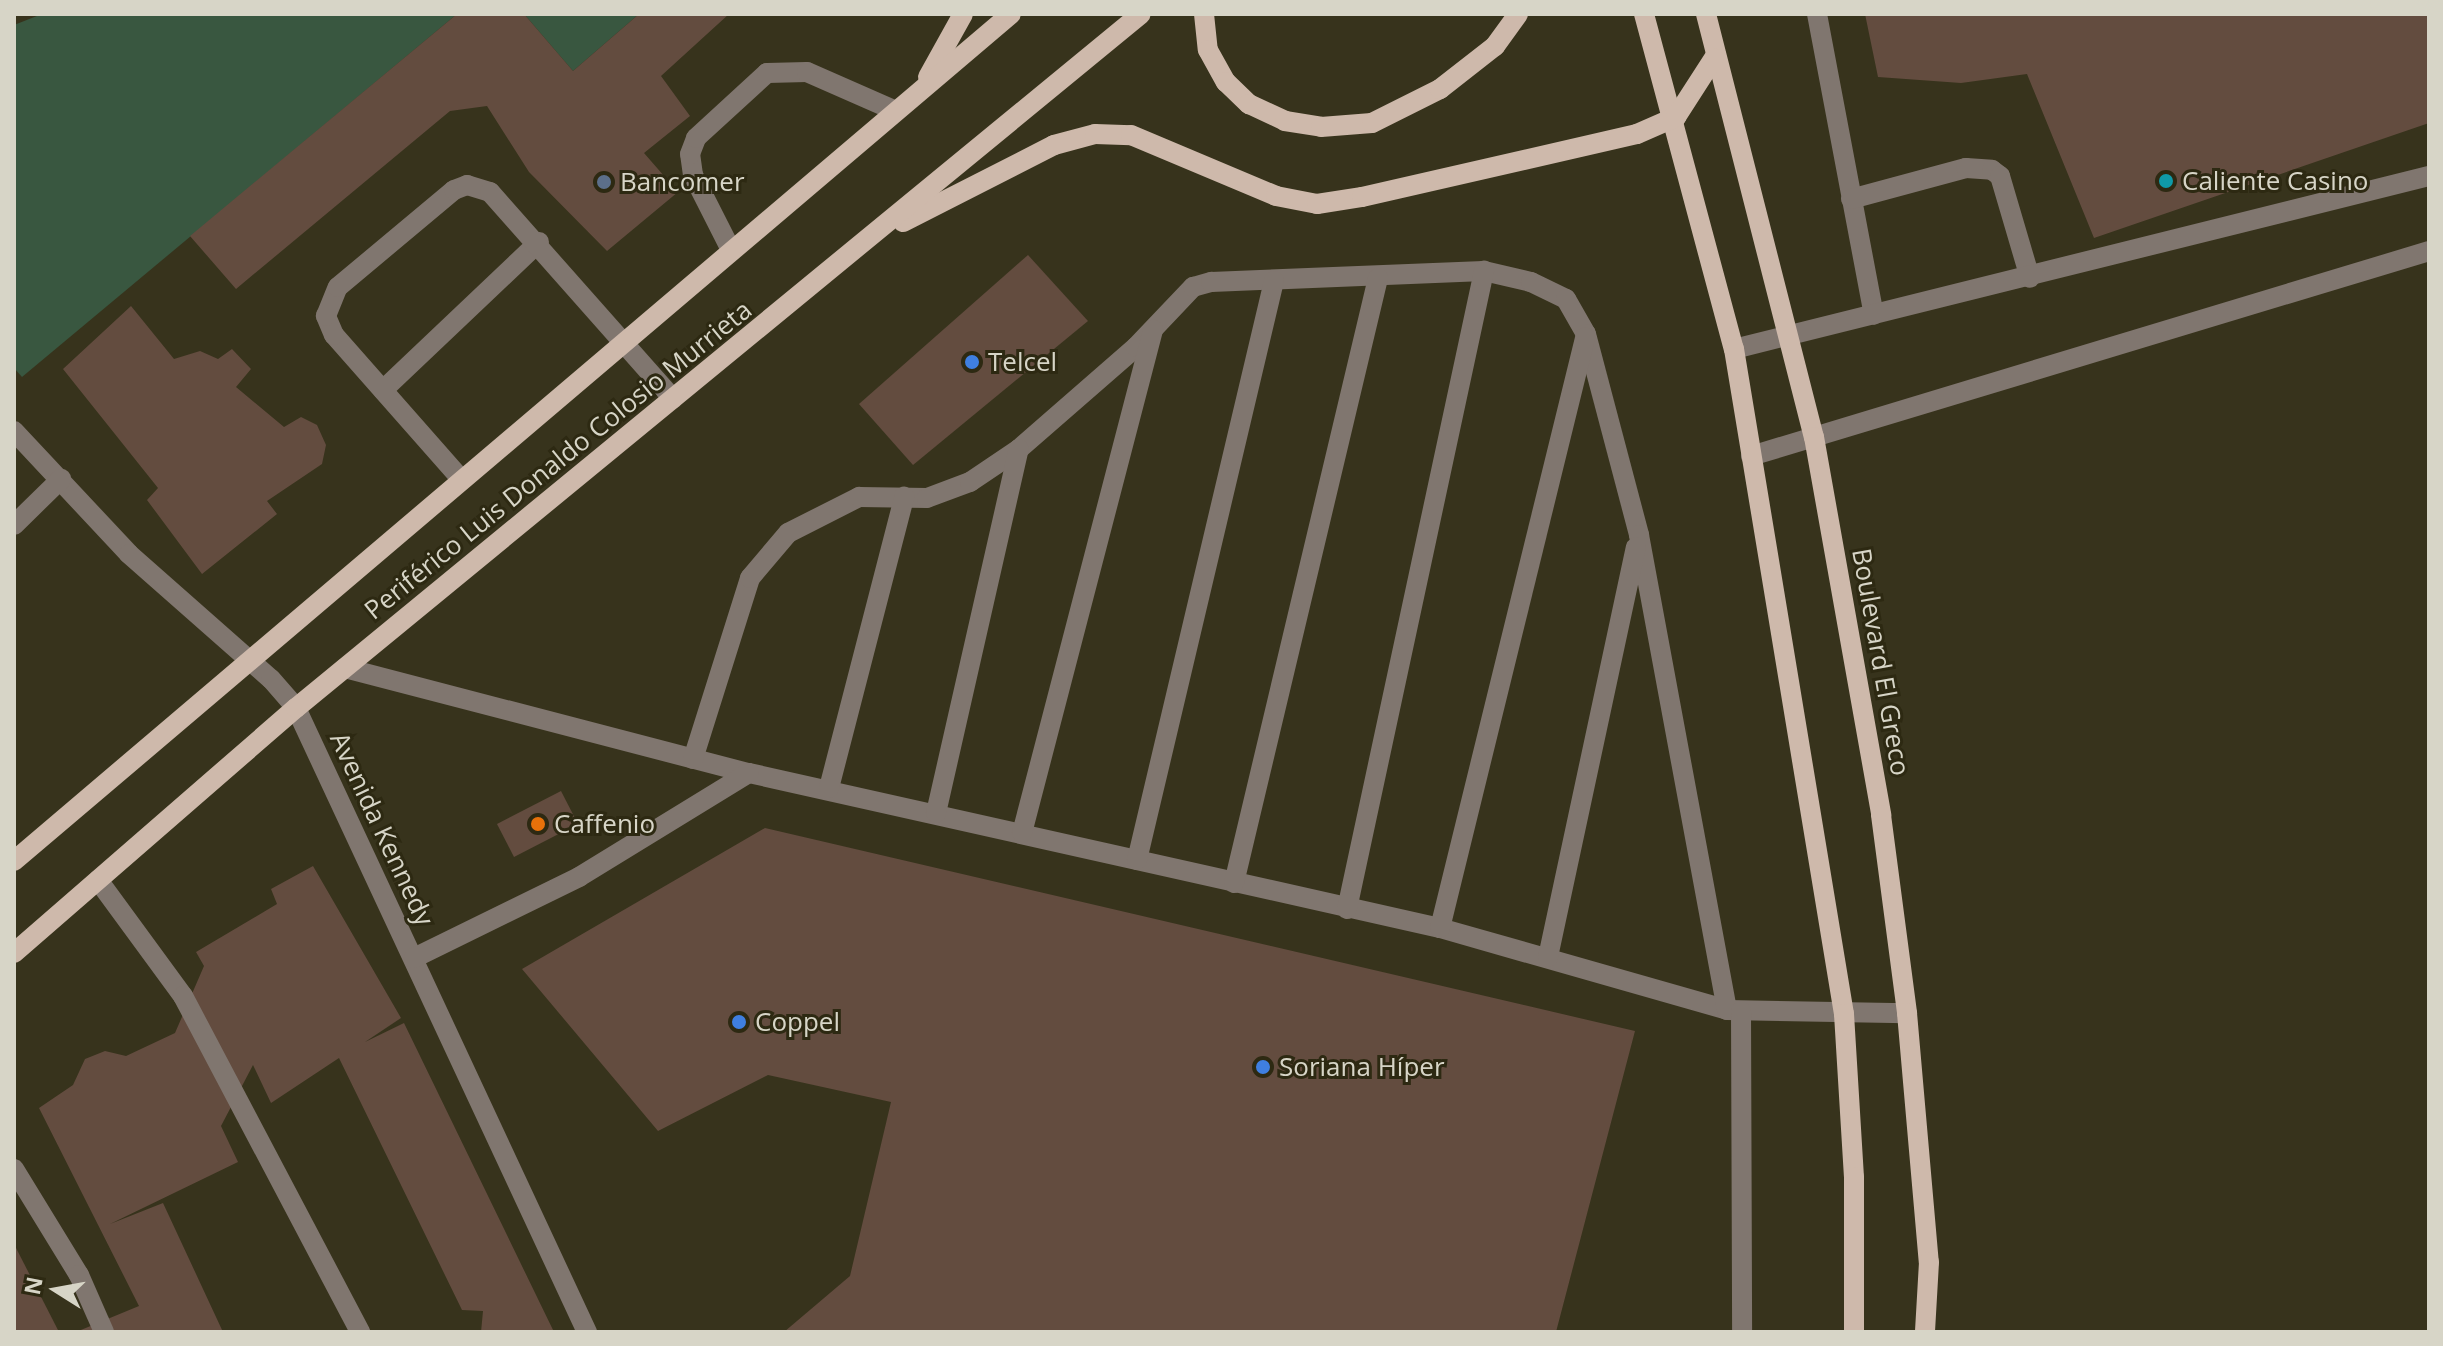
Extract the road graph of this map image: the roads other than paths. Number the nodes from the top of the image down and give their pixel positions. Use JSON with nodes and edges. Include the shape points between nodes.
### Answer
{"nodes":[{"id":1,"x":963,"y":14,"type":"edge"},
{"id":2,"x":1011,"y":14,"type":"edge"},
{"id":3,"x":1141,"y":14,"type":"edge"},
{"id":4,"x":1204,"y":14,"type":"edge"},
{"id":5,"x":1518,"y":14,"type":"edge"},
{"id":6,"x":1644,"y":14,"type":"edge"},
{"id":7,"x":1706,"y":14,"type":"edge"},
{"id":8,"x":1817,"y":14,"type":"edge"},
{"id":9,"x":1714,"y":58,"type":"junction"},
{"id":10,"x":922,"y":87,"type":"junction"},
{"id":11,"x":896,"y":111,"type":"junction"},
{"id":12,"x":1676,"y":117,"type":"junction"},
{"id":13,"x":2429,"y":176,"type":"edge"},
{"id":14,"x":1851,"y":199,"type":"junction"},
{"id":15,"x":870,"y":238,"type":"junction"},
{"id":16,"x":539,"y":242,"type":"junction"},
{"id":17,"x":731,"y":250,"type":"junction"},
{"id":18,"x":2429,"y":251,"type":"edge"},
{"id":19,"x":1484,"y":271,"type":"junction"},
{"id":20,"x":1378,"y":278,"type":"junction"},
{"id":21,"x":2030,"y":278,"type":"junction"},
{"id":22,"x":1274,"y":281,"type":"junction"},
{"id":23,"x":1874,"y":315,"type":"junction"},
{"id":24,"x":1153,"y":330,"type":"junction"},
{"id":25,"x":1586,"y":334,"type":"junction"},
{"id":26,"x":1784,"y":337,"type":"junction"},
{"id":27,"x":624,"y":341,"type":"junction"},
{"id":28,"x":1734,"y":349,"type":"junction"},
{"id":29,"x":383,"y":390,"type":"junction"},
{"id":30,"x":673,"y":399,"type":"junction"},
{"id":31,"x":14,"y":431,"type":"edge"},
{"id":32,"x":1814,"y":437,"type":"junction"},
{"id":33,"x":1019,"y":449,"type":"junction"},
{"id":34,"x":1751,"y":456,"type":"junction"},
{"id":35,"x":61,"y":479,"type":"junction"},
{"id":36,"x":461,"y":479,"type":"junction"},
{"id":37,"x":904,"y":497,"type":"junction"},
{"id":38,"x":14,"y":525,"type":"edge"},
{"id":39,"x":1639,"y":535,"type":"junction"},
{"id":40,"x":252,"y":662,"type":"junction"},
{"id":41,"x":345,"y":668,"type":"junction"},
{"id":42,"x":296,"y":708,"type":"junction"},
{"id":43,"x":693,"y":759,"type":"junction"},
{"id":44,"x":749,"y":773,"type":"junction"},
{"id":45,"x":829,"y":788,"type":"junction"},
{"id":46,"x":936,"y":813,"type":"junction"},
{"id":47,"x":1022,"y":833,"type":"junction"},
{"id":48,"x":1137,"y":860,"type":"junction"},
{"id":49,"x":14,"y":861,"type":"edge"},
{"id":50,"x":98,"y":880,"type":"junction"},
{"id":51,"x":1234,"y":883,"type":"junction"},
{"id":52,"x":1347,"y":909,"type":"junction"},
{"id":53,"x":1440,"y":928,"type":"junction"},
{"id":54,"x":14,"y":953,"type":"edge"},
{"id":55,"x":1548,"y":957,"type":"junction"},
{"id":56,"x":414,"y":958,"type":"junction"},
{"id":57,"x":1734,"y":1010,"type":"junction"},
{"id":58,"x":1907,"y":1013,"type":"junction"},
{"id":59,"x":1844,"y":1014,"type":"junction"},
{"id":60,"x":14,"y":1169,"type":"edge"},
{"id":61,"x":104,"y":1332,"type":"edge"},
{"id":62,"x":360,"y":1332,"type":"edge"},
{"id":63,"x":587,"y":1332,"type":"edge"},
{"id":64,"x":1742,"y":1332,"type":"edge"},
{"id":65,"x":1854,"y":1332,"type":"edge"},
{"id":66,"x":1925,"y":1332,"type":"edge"}],
"edges":[{"from":1,"to":10,"type":"main road"},
{"from":2,"to":10,"type":"main road","name":"Periférico Luis Donaldo Colosio Murrieta"},
{"from":3,"to":15,"type":"main road","name":"Periférico Luis Donaldo Colosio Murrieta"},
{"from":4,"to":5,"type":"main road","via":[[1208,50],[1226,82],[1249,104],[1285,121],[1321,127],[1372,123],[1440,89],[1495,46]]},
{"from":6,"to":12,"type":"main road"},
{"from":7,"to":9,"type":"main road","name":"Boulevard El Greco"},
{"from":8,"to":14,"type":"street"},
{"from":9,"to":12,"type":"main road"},
{"from":9,"to":26,"type":"main road","name":"Boulevard El Greco"},
{"from":10,"to":11,"type":"main road","name":"Periférico Luis Donaldo Colosio Murrieta"},
{"from":11,"to":17,"type":"main road","name":"Periférico Luis Donaldo Colosio Murrieta"},
{"from":11,"to":17,"type":"street","via":[[807,72],[767,73],[696,138],[690,154],[693,175]]},
{"from":12,"to":15,"type":"main road","via":[[1637,134],[1317,204],[1239,183],[1131,135],[1095,134],[1054,145]]},
{"from":12,"to":28,"type":"main road"},
{"from":13,"to":21,"type":"street"},
{"from":14,"to":21,"type":"street","via":[[1966,168],[1992,170],[2000,176]]},
{"from":14,"to":23,"type":"street"},
{"from":15,"to":30,"type":"main road","name":"Periférico Luis Donaldo Colosio Murrieta"},
{"from":16,"to":27,"type":"street"},
{"from":16,"to":29,"type":"street"},
{"from":16,"to":29,"type":"street","via":[[490,192],[467,185],[454,190],[338,287],[327,303],[329,327]]},
{"from":17,"to":27,"type":"main road","name":"Periférico Luis Donaldo Colosio Murrieta"},
{"from":18,"to":32,"type":"street"},
{"from":19,"to":20,"type":"street"},
{"from":19,"to":25,"type":"street","via":[[1531,282],[1566,299]]},
{"from":19,"to":52,"type":"street"},
{"from":20,"to":22,"type":"street"},
{"from":20,"to":51,"type":"street"},
{"from":21,"to":23,"type":"street"},
{"from":22,"to":24,"type":"street","via":[[1193,287]]},
{"from":22,"to":48,"type":"street"},
{"from":23,"to":26,"type":"street"},
{"from":24,"to":33,"type":"street"},
{"from":24,"to":47,"type":"street"},
{"from":25,"to":39,"type":"street"},
{"from":25,"to":53,"type":"street"},
{"from":26,"to":28,"type":"street"},
{"from":26,"to":32,"type":"main road","name":"Boulevard El Greco"},
{"from":27,"to":30,"type":"street"},
{"from":27,"to":36,"type":"main road","name":"Periférico Luis Donaldo Colosio Murrieta"},
{"from":28,"to":34,"type":"main road"},
{"from":29,"to":36,"type":"street"},
{"from":30,"to":41,"type":"main road","name":"Periférico Luis Donaldo Colosio Murrieta"},
{"from":31,"to":35,"type":"street","name":"Avenida Kennedy"},
{"from":32,"to":34,"type":"street"},
{"from":32,"to":58,"type":"main road","name":"Boulevard El Greco","via":[[1881,815]]},
{"from":33,"to":37,"type":"street","via":[[947,493]]},
{"from":33,"to":46,"type":"street"},
{"from":34,"to":59,"type":"main road"},
{"from":35,"to":38,"type":"street"},
{"from":35,"to":40,"type":"street","name":"Avenida Kennedy","via":[[129,554]]},
{"from":36,"to":40,"type":"main road","name":"Periférico Luis Donaldo Colosio Murrieta"},
{"from":37,"to":43,"type":"street","via":[[859,497],[788,533],[769,553],[750,578]]},
{"from":37,"to":45,"type":"street"},
{"from":39,"to":55,"type":"street"},
{"from":39,"to":57,"type":"street"},
{"from":40,"to":42,"type":"street","name":"Avenida Kennedy"},
{"from":40,"to":49,"type":"main road","name":"Periférico Luis Donaldo Colosio Murrieta"},
{"from":41,"to":42,"type":"main road","name":"Periférico Luis Donaldo Colosio Murrieta"},
{"from":41,"to":43,"type":"street"},
{"from":42,"to":50,"type":"main road","name":"Periférico Luis Donaldo Colosio Murrieta"},
{"from":42,"to":56,"type":"street","name":"Avenida Kennedy"},
{"from":43,"to":44,"type":"street"},
{"from":44,"to":45,"type":"street"},
{"from":44,"to":56,"type":"street","via":[[579,877]]},
{"from":45,"to":46,"type":"street"},
{"from":46,"to":47,"type":"street"},
{"from":47,"to":48,"type":"street"},
{"from":48,"to":51,"type":"street"},
{"from":50,"to":54,"type":"main road","name":"Periférico Luis Donaldo Colosio Murrieta"},
{"from":50,"to":62,"type":"street","via":[[183,996]]},
{"from":51,"to":52,"type":"street"},
{"from":52,"to":53,"type":"street"},
{"from":53,"to":55,"type":"street"},
{"from":55,"to":57,"type":"street"},
{"from":56,"to":63,"type":"street","name":"Avenida Kennedy"},
{"from":57,"to":59,"type":"street"},
{"from":57,"to":64,"type":"street"},
{"from":58,"to":59,"type":"street"},
{"from":58,"to":66,"type":"main road","name":"Boulevard El Greco","via":[[1929,1262]]},
{"from":59,"to":65,"type":"main road","via":[[1854,1177]]},
{"from":60,"to":61,"type":"street","via":[[79,1275]]}]}
